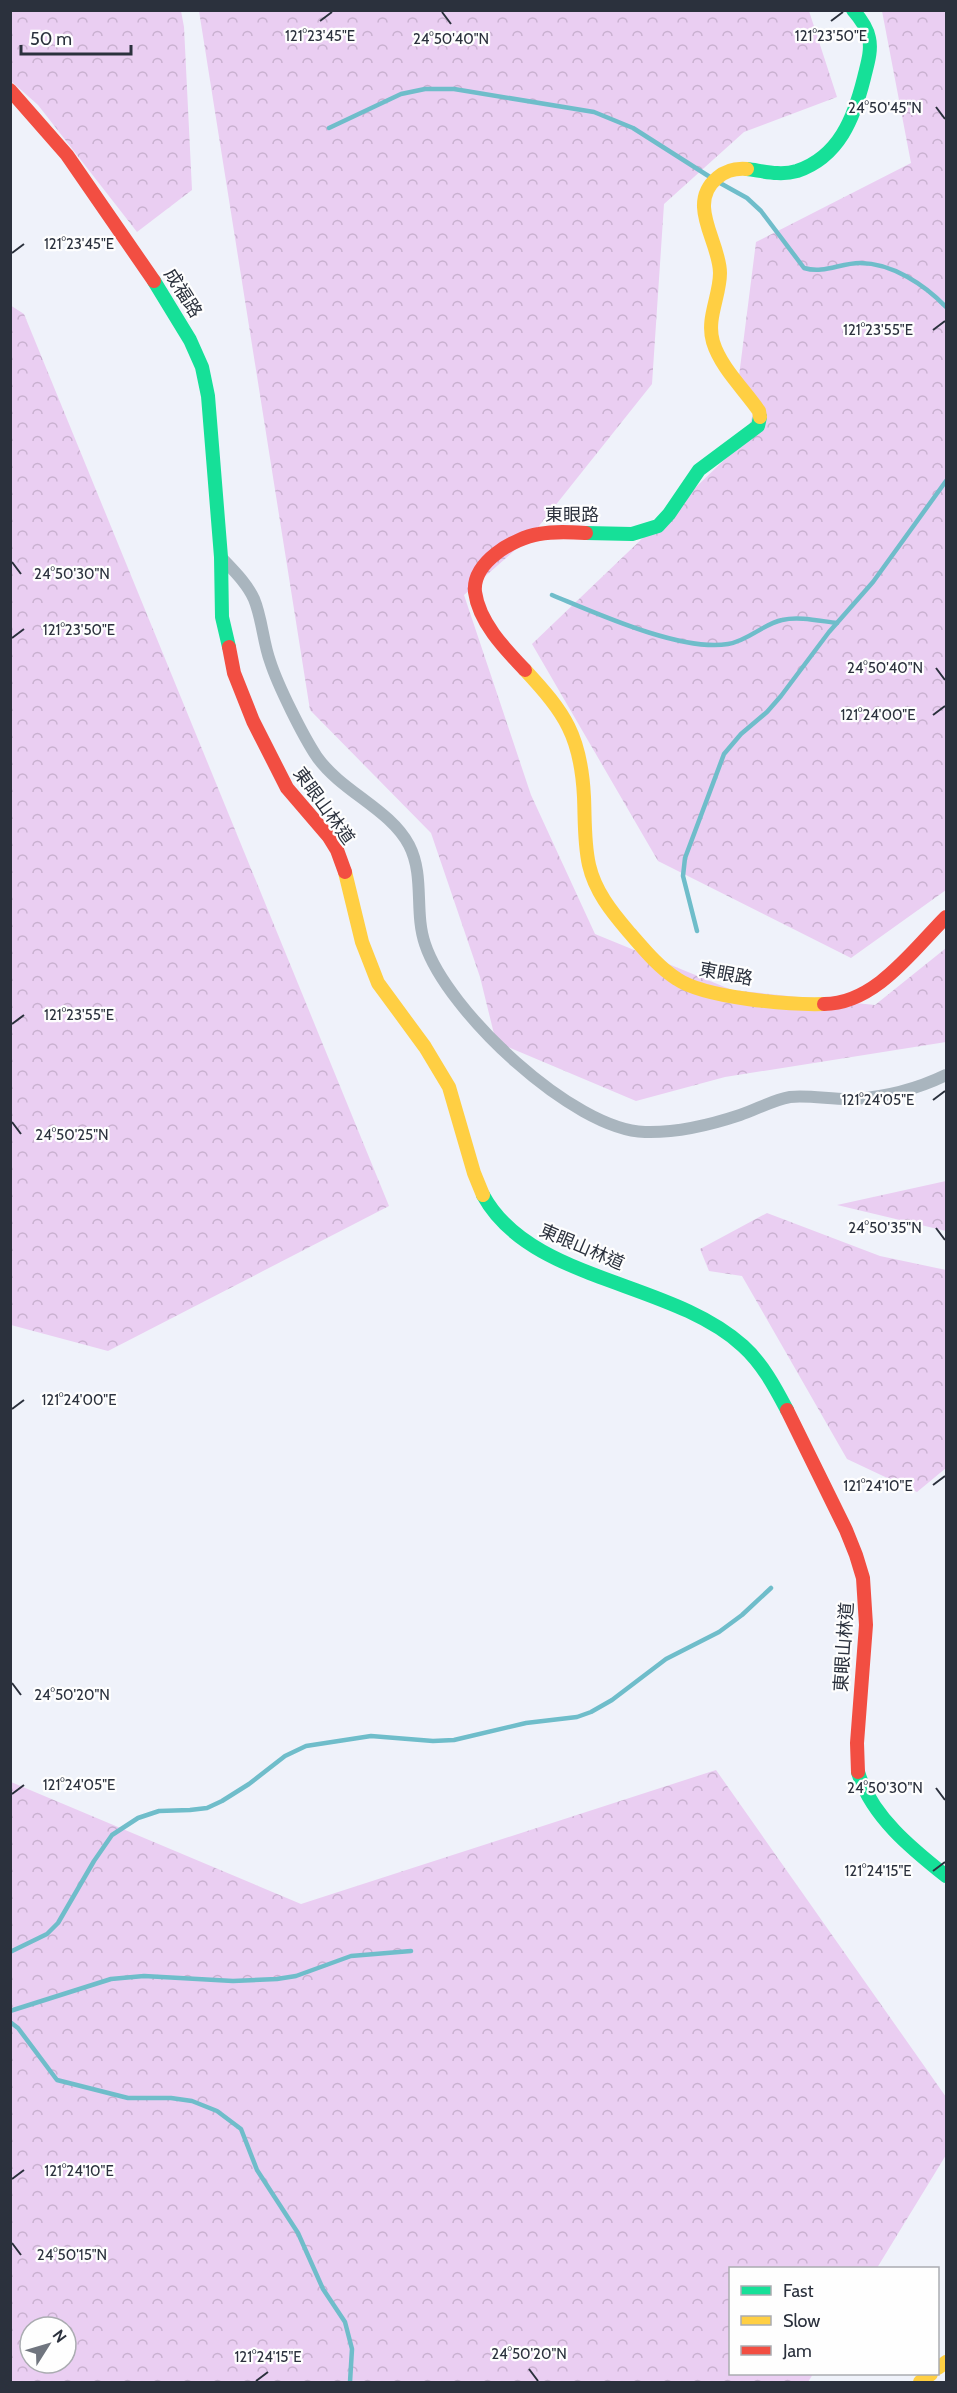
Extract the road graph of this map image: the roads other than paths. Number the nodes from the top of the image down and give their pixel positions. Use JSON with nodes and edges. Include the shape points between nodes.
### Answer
{"nodes":[{"id":1,"x":853,"y":10,"type":"edge"},
{"id":2,"x":10,"y":90,"type":"edge"},
{"id":3,"x":221,"y":557,"type":"junction"},
{"id":4,"x":946,"y":916,"type":"edge"},
{"id":5,"x":946,"y":1075,"type":"edge"},
{"id":6,"x":946,"y":1876,"type":"edge"}],
"edges":[{"from":1,"to":4,"type":"street","name":"東眼路","via":[[866,28],[869,59],[855,116],[845,134],[831,150],[791,173],[728,169],[704,197],[703,214],[715,243],[720,273],[713,342],[759,411],[758,426],[694,475],[656,527],[623,534],[540,532],[522,538],[488,561],[478,573],[475,588],[477,606],[487,622],[543,688],[574,733],[585,783],[588,860],[596,887],[622,924],[680,982],[698,989],[756,998],[842,1002],[856,997],[886,975]]},
{"from":2,"to":3,"type":"street","name":"成福路","via":[[67,155],[167,299],[190,340],[202,367],[208,396]]},
{"from":3,"to":5,"type":"street","via":[[255,601],[270,664],[317,757],[408,842],[417,862],[419,916],[434,966],[487,1033],[545,1087],[616,1127],[643,1132],[703,1125],[789,1097],[854,1099],[900,1092]]},
{"from":3,"to":6,"type":"street","name":"東眼山林道","via":[[225,637],[253,721],[287,788],[337,850],[372,970],[450,1090],[482,1194],[498,1218],[524,1242],[714,1325],[742,1344],[768,1378],[861,1566],[867,1603],[856,1754],[859,1777],[890,1824]]}]}
